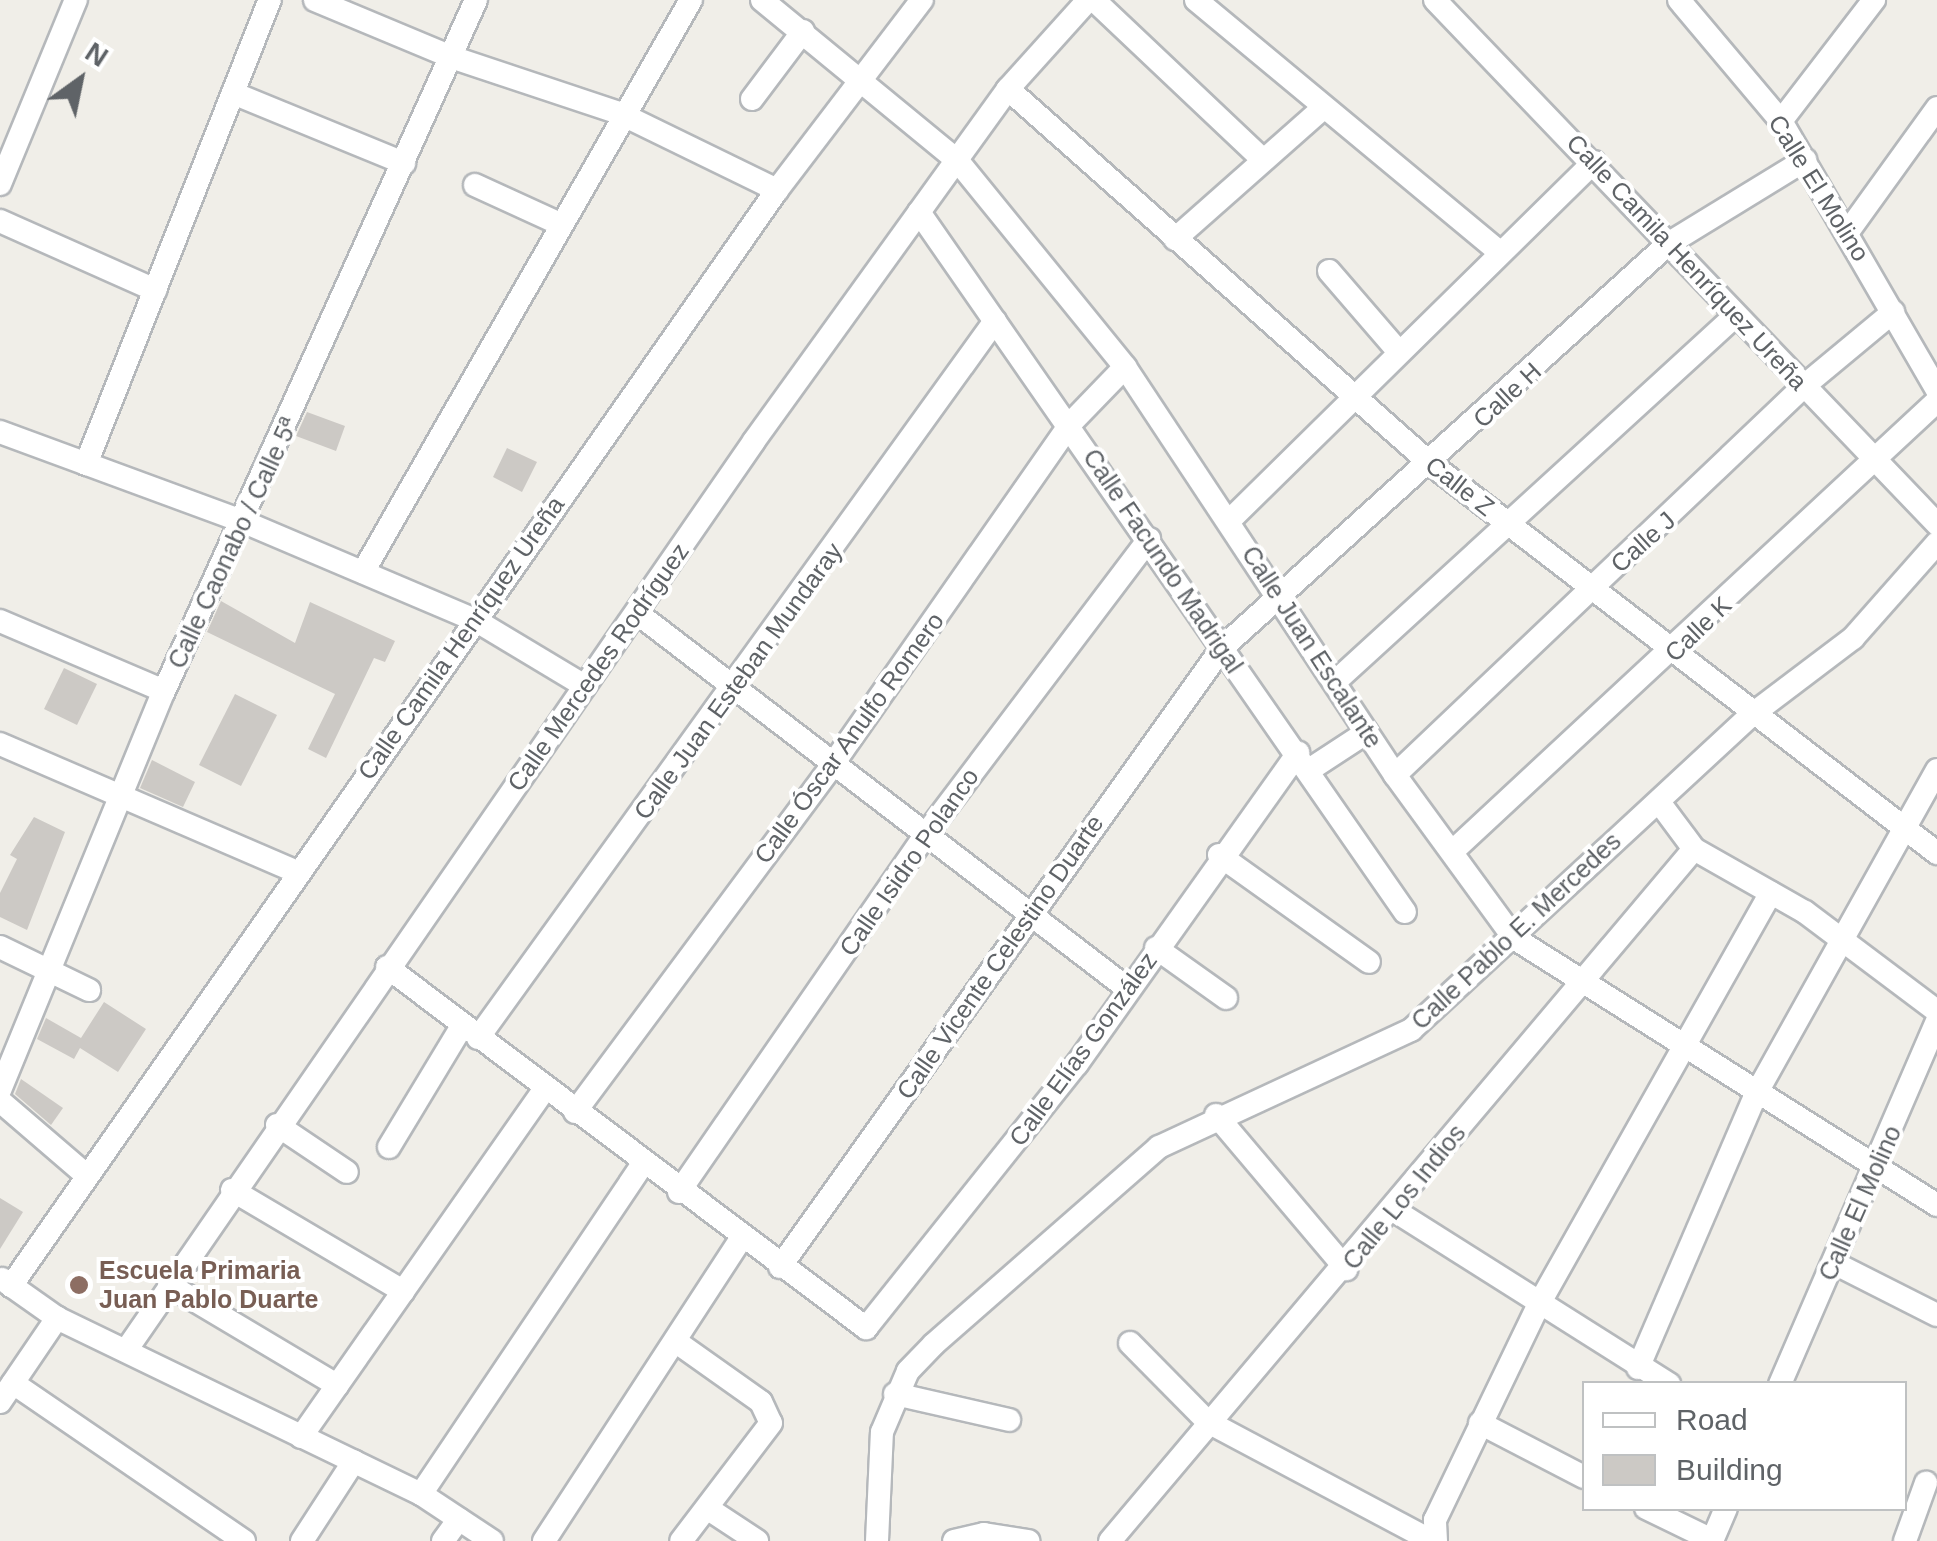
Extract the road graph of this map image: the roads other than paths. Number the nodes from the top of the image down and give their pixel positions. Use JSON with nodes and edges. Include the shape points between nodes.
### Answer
{"nodes":[{"id":1,"x":76,"y":0,"type":"edge"},
{"id":2,"x":270,"y":0,"type":"edge"},
{"id":3,"x":315,"y":0,"type":"edge"},
{"id":4,"x":476,"y":0,"type":"edge"},
{"id":5,"x":691,"y":0,"type":"edge"},
{"id":6,"x":762,"y":0,"type":"edge"},
{"id":7,"x":922,"y":0,"type":"edge"},
{"id":8,"x":1091,"y":0,"type":"edge"},
{"id":9,"x":1196,"y":0,"type":"edge"},
{"id":10,"x":1436,"y":0,"type":"edge"},
{"id":11,"x":1679,"y":0,"type":"edge"},
{"id":12,"x":1874,"y":0,"type":"edge"},
{"id":13,"x":803,"y":31,"type":"junction"},
{"id":14,"x":451,"y":58,"type":"junction"},
{"id":15,"x":860,"y":74,"type":"junction"},
{"id":16,"x":1008,"y":89,"type":"junction"},
{"id":17,"x":233,"y":93,"type":"junction"},
{"id":18,"x":752,"y":99,"type":"dead end"},
{"id":19,"x":1937,"y":108,"type":"edge"},
{"id":20,"x":1320,"y":110,"type":"junction"},
{"id":21,"x":619,"y":113,"type":"junction"},
{"id":22,"x":1781,"y":121,"type":"junction"},
{"id":23,"x":1262,"y":159,"type":"junction"},
{"id":24,"x":957,"y":160,"type":"junction"},
{"id":25,"x":1805,"y":160,"type":"junction"},
{"id":26,"x":1594,"y":162,"type":"junction"},
{"id":27,"x":404,"y":163,"type":"junction"},
{"id":28,"x":0,"y":184,"type":"edge"},
{"id":29,"x":474,"y":185,"type":"dead end"},
{"id":30,"x":777,"y":190,"type":"junction"},
{"id":31,"x":919,"y":212,"type":"junction"},
{"id":32,"x":0,"y":221,"type":"edge"},
{"id":33,"x":558,"y":223,"type":"junction"},
{"id":34,"x":1848,"y":233,"type":"junction"},
{"id":35,"x":1175,"y":239,"type":"junction"},
{"id":36,"x":1668,"y":244,"type":"junction"},
{"id":37,"x":1498,"y":252,"type":"junction"},
{"id":38,"x":1329,"y":272,"type":"dead end"},
{"id":39,"x":155,"y":290,"type":"junction"},
{"id":40,"x":1893,"y":312,"type":"junction"},
{"id":41,"x":1735,"y":316,"type":"junction"},
{"id":42,"x":996,"y":321,"type":"junction"},
{"id":43,"x":1399,"y":352,"type":"junction"},
{"id":44,"x":1125,"y":367,"type":"junction"},
{"id":45,"x":1804,"y":386,"type":"junction"},
{"id":46,"x":1937,"y":390,"type":"edge"},
{"id":47,"x":1355,"y":397,"type":"junction"},
{"id":48,"x":1937,"y":401,"type":"edge"},
{"id":49,"x":1070,"y":424,"type":"junction"},
{"id":50,"x":0,"y":432,"type":"edge"},
{"id":51,"x":1872,"y":460,"type":"junction"},
{"id":52,"x":86,"y":464,"type":"junction"},
{"id":53,"x":1432,"y":465,"type":"junction"},
{"id":54,"x":1229,"y":521,"type":"junction"},
{"id":55,"x":244,"y":522,"type":"junction"},
{"id":56,"x":1937,"y":524,"type":"edge"},
{"id":57,"x":1510,"y":525,"type":"junction"},
{"id":58,"x":1149,"y":539,"type":"junction"},
{"id":59,"x":1937,"y":542,"type":"edge"},
{"id":60,"x":363,"y":572,"type":"junction"},
{"id":61,"x":1593,"y":588,"type":"junction"},
{"id":62,"x":1282,"y":600,"type":"junction"},
{"id":63,"x":637,"y":613,"type":"junction"},
{"id":64,"x":0,"y":620,"type":"edge"},
{"id":65,"x":474,"y":620,"type":"junction"},
{"id":66,"x":1222,"y":648,"type":"junction"},
{"id":67,"x":1673,"y":654,"type":"junction"},
{"id":68,"x":1336,"y":682,"type":"junction"},
{"id":69,"x":586,"y":686,"type":"junction"},
{"id":70,"x":734,"y":689,"type":"junction"},
{"id":71,"x":164,"y":691,"type":"junction"},
{"id":72,"x":1750,"y":716,"type":"junction"},
{"id":73,"x":1367,"y":732,"type":"junction"},
{"id":74,"x":0,"y":744,"type":"edge"},
{"id":75,"x":1303,"y":762,"type":"junction"},
{"id":76,"x":833,"y":764,"type":"junction"},
{"id":77,"x":1937,"y":770,"type":"edge"},
{"id":78,"x":1396,"y":775,"type":"junction"},
{"id":79,"x":126,"y":798,"type":"junction"},
{"id":80,"x":1659,"y":802,"type":"junction"},
{"id":81,"x":1901,"y":826,"type":"junction"},
{"id":82,"x":926,"y":834,"type":"junction"},
{"id":83,"x":1694,"y":849,"type":"junction"},
{"id":84,"x":1454,"y":850,"type":"junction"},
{"id":85,"x":1937,"y":853,"type":"edge"},
{"id":86,"x":1219,"y":855,"type":"junction"},
{"id":87,"x":295,"y":871,"type":"junction"},
{"id":88,"x":1771,"y":893,"type":"junction"},
{"id":89,"x":1405,"y":912,"type":"dead end"},
{"id":90,"x":1030,"y":913,"type":"junction"},
{"id":91,"x":1839,"y":935,"type":"junction"},
{"id":92,"x":1514,"y":938,"type":"junction"},
{"id":93,"x":0,"y":946,"type":"edge"},
{"id":94,"x":1156,"y":948,"type":"junction"},
{"id":95,"x":1369,"y":962,"type":"dead end"},
{"id":96,"x":387,"y":967,"type":"junction"},
{"id":97,"x":50,"y":972,"type":"junction"},
{"id":98,"x":1582,"y":980,"type":"junction"},
{"id":99,"x":1128,"y":989,"type":"junction"},
{"id":100,"x":89,"y":990,"type":"dead end"},
{"id":101,"x":1226,"y":998,"type":"dead end"},
{"id":102,"x":1937,"y":1011,"type":"edge"},
{"id":103,"x":1937,"y":1022,"type":"edge"},
{"id":104,"x":470,"y":1032,"type":"junction"},
{"id":105,"x":1682,"y":1045,"type":"junction"},
{"id":106,"x":544,"y":1089,"type":"junction"},
{"id":107,"x":0,"y":1090,"type":"edge"},
{"id":108,"x":1756,"y":1094,"type":"junction"},
{"id":109,"x":0,"y":1101,"type":"edge"},
{"id":110,"x":575,"y":1112,"type":"junction"},
{"id":111,"x":1216,"y":1115,"type":"junction"},
{"id":112,"x":277,"y":1125,"type":"junction"},
{"id":113,"x":390,"y":1147,"type":"dead end"},
{"id":114,"x":643,"y":1164,"type":"junction"},
{"id":115,"x":1878,"y":1168,"type":"junction"},
{"id":116,"x":347,"y":1172,"type":"dead end"},
{"id":117,"x":86,"y":1175,"type":"junction"},
{"id":118,"x":232,"y":1190,"type":"junction"},
{"id":119,"x":680,"y":1192,"type":"junction"},
{"id":120,"x":1937,"y":1205,"type":"edge"},
{"id":121,"x":1392,"y":1209,"type":"junction"},
{"id":122,"x":740,"y":1239,"type":"junction"},
{"id":123,"x":1834,"y":1263,"type":"junction"},
{"id":124,"x":780,"y":1267,"type":"junction"},
{"id":125,"x":1346,"y":1269,"type":"junction"},
{"id":126,"x":6,"y":1281,"type":"edge"},
{"id":127,"x":169,"y":1285,"type":"junction"},
{"id":128,"x":403,"y":1292,"type":"junction"},
{"id":129,"x":1539,"y":1304,"type":"junction"},
{"id":130,"x":1937,"y":1315,"type":"edge"},
{"id":131,"x":57,"y":1318,"type":"junction"},
{"id":132,"x":675,"y":1342,"type":"junction"},
{"id":133,"x":1130,"y":1342,"type":"dead end"},
{"id":134,"x":127,"y":1349,"type":"junction"},
{"id":135,"x":1638,"y":1368,"type":"junction"},
{"id":136,"x":1663,"y":1381,"type":"edge"},
{"id":137,"x":1781,"y":1381,"type":"edge"},
{"id":138,"x":337,"y":1385,"type":"junction"},
{"id":139,"x":6,"y":1393,"type":"edge"},
{"id":140,"x":896,"y":1394,"type":"junction"},
{"id":141,"x":1009,"y":1420,"type":"dead end"},
{"id":142,"x":1208,"y":1422,"type":"junction"},
{"id":143,"x":1480,"y":1424,"type":"junction"},
{"id":144,"x":301,"y":1437,"type":"junction"},
{"id":145,"x":354,"y":1462,"type":"junction"},
{"id":146,"x":1582,"y":1476,"type":"edge"},
{"id":147,"x":1922,"y":1482,"type":"edge"},
{"id":148,"x":422,"y":1494,"type":"junction"},
{"id":149,"x":707,"y":1508,"type":"junction"},
{"id":150,"x":1652,"y":1511,"type":"edge"},
{"id":151,"x":1725,"y":1511,"type":"edge"},
{"id":152,"x":459,"y":1519,"type":"junction"},
{"id":153,"x":244,"y":1541,"type":"edge"},
{"id":154,"x":302,"y":1541,"type":"edge"},
{"id":155,"x":444,"y":1541,"type":"edge"},
{"id":156,"x":492,"y":1541,"type":"edge"},
{"id":157,"x":544,"y":1541,"type":"edge"},
{"id":158,"x":681,"y":1541,"type":"edge"},
{"id":159,"x":757,"y":1541,"type":"edge"},
{"id":160,"x":877,"y":1541,"type":"edge"},
{"id":161,"x":954,"y":1541,"type":"edge"},
{"id":162,"x":1028,"y":1541,"type":"edge"},
{"id":163,"x":1110,"y":1541,"type":"edge"},
{"id":164,"x":1434,"y":1541,"type":"edge"},
{"id":165,"x":1712,"y":1541,"type":"edge"},
{"id":166,"x":1906,"y":1541,"type":"edge"}],
"edges":[{"from":1,"to":28,"type":"street"},
{"from":2,"to":17,"type":"street"},
{"from":3,"to":14,"type":"street"},
{"from":4,"to":14,"type":"street","name":"Calle Caonabo / Calle 5ª"},
{"from":5,"to":21,"type":"street"},
{"from":6,"to":13,"type":"street","name":"Calle Juan Escalante"},
{"from":7,"to":15,"type":"street","name":"Calle Camila Henríquez Ureña"},
{"from":8,"to":16,"type":"street","name":"Calle Mercedes Rodríguez"},
{"from":8,"to":23,"type":"street"},
{"from":9,"to":20,"type":"street"},
{"from":10,"to":26,"type":"street","name":"Calle Camila Henríquez Ureña"},
{"from":11,"to":22,"type":"street","name":"Calle El Molino"},
{"from":12,"to":22,"type":"street"},
{"from":13,"to":15,"type":"street","name":"Calle Juan Escalante"},
{"from":13,"to":18,"type":"street"},
{"from":14,"to":21,"type":"street"},
{"from":14,"to":27,"type":"street","name":"Calle Caonabo / Calle 5ª"},
{"from":15,"to":24,"type":"street","name":"Calle Juan Escalante"},
{"from":15,"to":30,"type":"street","name":"Calle Camila Henríquez Ureña"},
{"from":16,"to":24,"type":"street","name":"Calle Mercedes Rodríguez"},
{"from":16,"to":35,"type":"street","name":"Calle Z"},
{"from":17,"to":27,"type":"street"},
{"from":17,"to":39,"type":"street"},
{"from":19,"to":34,"type":"street"},
{"from":20,"to":23,"type":"street"},
{"from":20,"to":37,"type":"street"},
{"from":21,"to":30,"type":"street"},
{"from":21,"to":33,"type":"street"},
{"from":22,"to":25,"type":"street","name":"Calle El Molino"},
{"from":23,"to":35,"type":"street"},
{"from":24,"to":31,"type":"street","name":"Calle Mercedes Rodríguez"},
{"from":24,"to":44,"type":"street","name":"Calle Juan Escalante"},
{"from":25,"to":34,"type":"street","name":"Calle El Molino"},
{"from":25,"to":36,"type":"street","name":"Calle H"},
{"from":26,"to":36,"type":"street","name":"Calle Camila Henríquez Ureña"},
{"from":26,"to":37,"type":"street"},
{"from":27,"to":55,"type":"street","name":"Calle Caonabo / Calle 5ª"},
{"from":29,"to":33,"type":"street"},
{"from":30,"to":65,"type":"street","name":"Calle Camila Henríquez Ureña"},
{"from":31,"to":42,"type":"street","name":"Calle Facundo Madrigal"},
{"from":31,"to":63,"type":"street","name":"Calle Mercedes Rodríguez"},
{"from":32,"to":39,"type":"street"},
{"from":33,"to":60,"type":"street"},
{"from":34,"to":40,"type":"street","name":"Calle El Molino"},
{"from":35,"to":47,"type":"street","name":"Calle Z"},
{"from":36,"to":41,"type":"street","name":"Calle Camila Henríquez Ureña"},
{"from":36,"to":53,"type":"street","name":"Calle H"},
{"from":37,"to":43,"type":"street"},
{"from":38,"to":43,"type":"street"},
{"from":39,"to":52,"type":"street"},
{"from":40,"to":45,"type":"street","name":"Calle J"},
{"from":40,"to":46,"type":"street","name":"Calle El Molino"},
{"from":41,"to":45,"type":"street","name":"Calle Camila Henríquez Ureña"},
{"from":41,"to":57,"type":"street"},
{"from":42,"to":49,"type":"street","name":"Calle Facundo Madrigal"},
{"from":42,"to":70,"type":"street","name":"Calle Juan Esteban Mundaray"},
{"from":43,"to":47,"type":"street"},
{"from":44,"to":49,"type":"street","name":"Calle Óscar Anulfo Romero"},
{"from":44,"to":54,"type":"street","name":"Calle Juan Escalante"},
{"from":45,"to":51,"type":"street","name":"Calle Camila Henríquez Ureña"},
{"from":45,"to":61,"type":"street","name":"Calle J"},
{"from":47,"to":53,"type":"street","name":"Calle Z"},
{"from":47,"to":54,"type":"street"},
{"from":48,"to":51,"type":"street","name":"Calle K"},
{"from":49,"to":58,"type":"street","name":"Calle Facundo Madrigal"},
{"from":49,"to":76,"type":"street","name":"Calle Óscar Anulfo Romero"},
{"from":50,"to":52,"type":"street"},
{"from":51,"to":56,"type":"street","name":"Calle Camila Henríquez Ureña"},
{"from":51,"to":67,"type":"street","name":"Calle K"},
{"from":52,"to":55,"type":"street"},
{"from":53,"to":57,"type":"street","name":"Calle Z"},
{"from":53,"to":62,"type":"street","name":"Calle H"},
{"from":54,"to":62,"type":"street","name":"Calle Juan Escalante"},
{"from":55,"to":60,"type":"street"},
{"from":55,"to":71,"type":"street","name":"Calle Caonabo / Calle 5ª"},
{"from":57,"to":61,"type":"street","name":"Calle Z"},
{"from":57,"to":68,"type":"street"},
{"from":58,"to":66,"type":"street","name":"Calle Facundo Madrigal"},
{"from":58,"to":82,"type":"street","name":"Calle Isidro Polanco"},
{"from":59,"to":72,"type":"street","name":"Calle Pablo E. Mercedes","via":[[1853,638]]},
{"from":60,"to":65,"type":"street"},
{"from":61,"to":67,"type":"street","name":"Calle Z"},
{"from":61,"to":78,"type":"street","name":"Calle J"},
{"from":62,"to":66,"type":"street","name":"Calle H"},
{"from":62,"to":68,"type":"street","name":"Calle Juan Escalante"},
{"from":63,"to":69,"type":"street","name":"Calle Mercedes Rodríguez"},
{"from":63,"to":70,"type":"street"},
{"from":64,"to":71,"type":"street"},
{"from":65,"to":69,"type":"street"},
{"from":65,"to":87,"type":"street","name":"Calle Camila Henríquez Ureña"},
{"from":66,"to":75,"type":"street","name":"Calle Facundo Madrigal"},
{"from":66,"to":90,"type":"street","name":"Calle Vicente Celestino Duarte"},
{"from":67,"to":72,"type":"street","name":"Calle Z"},
{"from":67,"to":84,"type":"street","name":"Calle K"},
{"from":68,"to":73,"type":"street","name":"Calle Juan Escalante"},
{"from":69,"to":96,"type":"street","name":"Calle Mercedes Rodríguez"},
{"from":70,"to":76,"type":"street"},
{"from":70,"to":104,"type":"street","name":"Calle Juan Esteban Mundaray"},
{"from":71,"to":79,"type":"street","name":"Calle Caonabo / Calle 5ª"},
{"from":72,"to":80,"type":"street","name":"Calle Pablo E. Mercedes"},
{"from":72,"to":81,"type":"street","name":"Calle Z"},
{"from":73,"to":75,"type":"street","name":"Calle Elías González"},
{"from":73,"to":78,"type":"street","name":"Calle Juan Escalante"},
{"from":74,"to":79,"type":"street"},
{"from":75,"to":86,"type":"street","name":"Calle Elías González"},
{"from":75,"to":89,"type":"street","name":"Calle Facundo Madrigal"},
{"from":76,"to":82,"type":"street"},
{"from":76,"to":110,"type":"street","name":"Calle Óscar Anulfo Romero"},
{"from":77,"to":81,"type":"street"},
{"from":78,"to":84,"type":"street","name":"Calle Juan Escalante"},
{"from":79,"to":87,"type":"street"},
{"from":79,"to":97,"type":"street","name":"Calle Caonabo / Calle 5ª"},
{"from":80,"to":83,"type":"street"},
{"from":80,"to":92,"type":"street","name":"Calle Pablo E. Mercedes"},
{"from":81,"to":85,"type":"street","name":"Calle Z"},
{"from":81,"to":91,"type":"street"},
{"from":82,"to":90,"type":"street"},
{"from":82,"to":119,"type":"street","name":"Calle Isidro Polanco"},
{"from":83,"to":88,"type":"street"},
{"from":83,"to":98,"type":"street","name":"Calle Los Indios"},
{"from":84,"to":92,"type":"street","name":"Calle Juan Escalante"},
{"from":86,"to":94,"type":"street","name":"Calle Elías González"},
{"from":86,"to":95,"type":"street"},
{"from":87,"to":117,"type":"street","name":"Calle Camila Henríquez Ureña"},
{"from":88,"to":91,"type":"street"},
{"from":88,"to":105,"type":"street"},
{"from":90,"to":99,"type":"street"},
{"from":90,"to":124,"type":"street","name":"Calle Vicente Celestino Duarte"},
{"from":91,"to":102,"type":"street"},
{"from":91,"to":108,"type":"street"},
{"from":92,"to":98,"type":"street","name":"Calle Juan Escalante"},
{"from":92,"to":111,"type":"street","name":"Calle Pablo E. Mercedes","via":[[1411,1030]]},
{"from":93,"to":97,"type":"street"},
{"from":94,"to":99,"type":"street","name":"Calle Elías González"},
{"from":94,"to":101,"type":"street"},
{"from":96,"to":104,"type":"street"},
{"from":96,"to":112,"type":"street","name":"Calle Mercedes Rodríguez"},
{"from":97,"to":100,"type":"street"},
{"from":97,"to":107,"type":"street","name":"Calle Caonabo / Calle 5ª"},
{"from":98,"to":105,"type":"street","name":"Calle Juan Escalante"},
{"from":98,"to":121,"type":"street","name":"Calle Los Indios"},
{"from":99,"to":124,"type":"street","name":"Calle Elías González","via":[[877,1321],[856,1324]]},
{"from":103,"to":115,"type":"street","name":"Calle El Molino"},
{"from":104,"to":106,"type":"street"},
{"from":104,"to":113,"type":"street","name":"Calle Juan Esteban Mundaray"},
{"from":105,"to":108,"type":"street","name":"Calle Juan Escalante"},
{"from":105,"to":129,"type":"street"},
{"from":106,"to":110,"type":"street"},
{"from":106,"to":128,"type":"street"},
{"from":108,"to":115,"type":"street","name":"Calle Juan Escalante"},
{"from":108,"to":135,"type":"street"},
{"from":109,"to":117,"type":"street"},
{"from":110,"to":114,"type":"street"},
{"from":111,"to":125,"type":"street"},
{"from":111,"to":140,"type":"street","name":"Calle Pablo E. Mercedes","via":[[1144,1160],[934,1344]]},
{"from":112,"to":116,"type":"street"},
{"from":112,"to":118,"type":"street","name":"Calle Mercedes Rodríguez"},
{"from":114,"to":119,"type":"street"},
{"from":114,"to":148,"type":"street"},
{"from":115,"to":120,"type":"street","name":"Calle Juan Escalante"},
{"from":115,"to":123,"type":"street","name":"Calle El Molino"},
{"from":117,"to":126,"type":"street","name":"Calle Camila Henríquez Ureña"},
{"from":118,"to":127,"type":"street","name":"Calle Mercedes Rodríguez"},
{"from":118,"to":128,"type":"street"},
{"from":119,"to":122,"type":"street"},
{"from":121,"to":125,"type":"street","name":"Calle Los Indios"},
{"from":121,"to":129,"type":"street"},
{"from":122,"to":124,"type":"street"},
{"from":122,"to":132,"type":"street"},
{"from":123,"to":130,"type":"street"},
{"from":123,"to":137,"type":"street","name":"Calle El Molino"},
{"from":125,"to":142,"type":"street","name":"Calle Los Indios"},
{"from":126,"to":131,"type":"street"},
{"from":127,"to":134,"type":"street","name":"Calle Mercedes Rodríguez"},
{"from":127,"to":138,"type":"street"},
{"from":128,"to":138,"type":"street"},
{"from":129,"to":135,"type":"street"},
{"from":129,"to":143,"type":"street"},
{"from":131,"to":134,"type":"street"},
{"from":131,"to":139,"type":"street"},
{"from":132,"to":149,"type":"street","via":[[770,1414],[763,1438]]},
{"from":132,"to":157,"type":"street"},
{"from":133,"to":142,"type":"street"},
{"from":134,"to":144,"type":"street"},
{"from":135,"to":136,"type":"street"},
{"from":138,"to":144,"type":"street"},
{"from":139,"to":153,"type":"street"},
{"from":140,"to":141,"type":"street"},
{"from":140,"to":160,"type":"street","name":"Calle Pablo E. Mercedes","via":[[876,1462]]},
{"from":142,"to":163,"type":"street","name":"Calle Los Indios"},
{"from":142,"to":164,"type":"street"},
{"from":143,"to":146,"type":"street","via":[[1498,1426]]},
{"from":143,"to":164,"type":"street","via":[[1435,1520]]},
{"from":144,"to":145,"type":"street"},
{"from":145,"to":148,"type":"street"},
{"from":145,"to":154,"type":"street"},
{"from":147,"to":166,"type":"street"},
{"from":148,"to":152,"type":"street"},
{"from":149,"to":158,"type":"street"},
{"from":149,"to":159,"type":"street"},
{"from":150,"to":165,"type":"street"},
{"from":151,"to":165,"type":"street"},
{"from":152,"to":155,"type":"street"},
{"from":152,"to":156,"type":"street"},
{"from":161,"to":162,"type":"street","via":[[984,1534]]}]}
